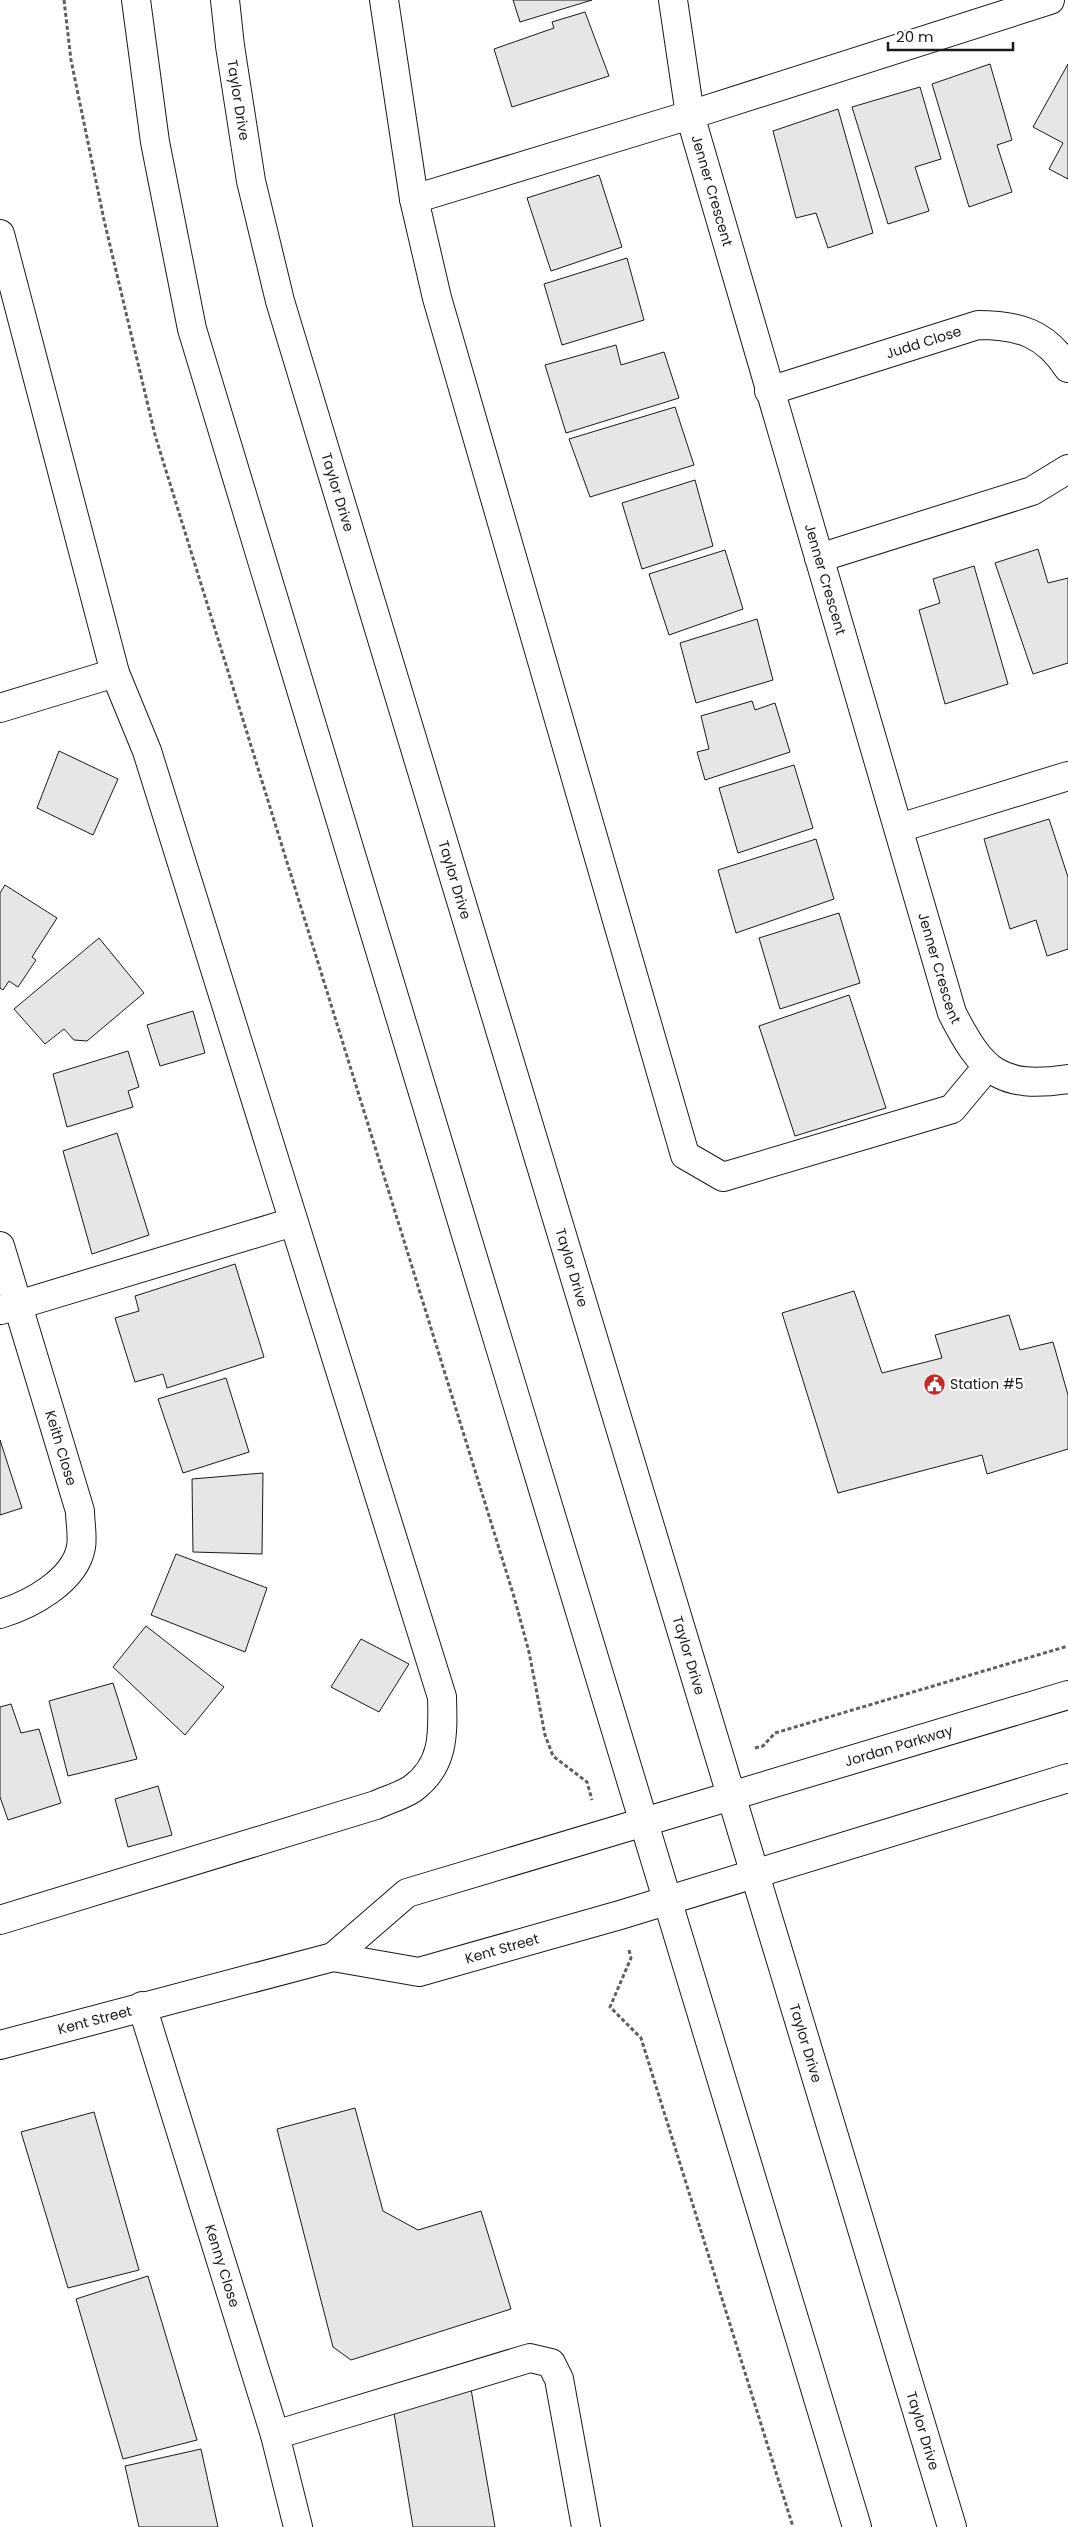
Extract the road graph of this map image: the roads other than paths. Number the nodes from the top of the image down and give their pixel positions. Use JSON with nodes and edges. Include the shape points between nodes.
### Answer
{"nodes":[{"id":1,"x":136,"y":0,"type":"edge"},
{"id":2,"x":225,"y":0,"type":"edge"},
{"id":3,"x":384,"y":0,"type":"edge"},
{"id":4,"x":673,"y":0,"type":"edge"},
{"id":5,"x":1050,"y":0,"type":"edge"},
{"id":6,"x":690,"y":115,"type":"junction"},
{"id":7,"x":414,"y":199,"type":"junction"},
{"id":8,"x":0,"y":234,"type":"edge"},
{"id":9,"x":1068,"y":368,"type":"edge"},
{"id":10,"x":769,"y":391,"type":"junction"},
{"id":11,"x":1068,"y":469,"type":"edge"},
{"id":12,"x":819,"y":558,"type":"junction"},
{"id":13,"x":115,"y":673,"type":"junction"},
{"id":14,"x":0,"y":708,"type":"edge"},
{"id":15,"x":1068,"y":776,"type":"edge"},
{"id":16,"x":899,"y":828,"type":"junction"},
{"id":17,"x":987,"y":1067,"type":"junction"},
{"id":18,"x":1068,"y":1079,"type":"edge"},
{"id":19,"x":293,"y":1222,"type":"junction"},
{"id":20,"x":0,"y":1246,"type":"edge"},
{"id":21,"x":9,"y":1308,"type":"edge"},
{"id":22,"x":0,"y":1614,"type":"edge"},
{"id":23,"x":1068,"y":1695,"type":"edge"},
{"id":24,"x":1068,"y":1778,"type":"edge"},
{"id":25,"x":730,"y":1796,"type":"junction"},
{"id":26,"x":644,"y":1822,"type":"junction"},
{"id":27,"x":753,"y":1873,"type":"junction"},
{"id":28,"x":667,"y":1900,"type":"junction"},
{"id":29,"x":0,"y":1920,"type":"edge"},
{"id":30,"x":333,"y":1957,"type":"junction"},
{"id":31,"x":142,"y":2006,"type":"junction"},
{"id":32,"x":0,"y":2045,"type":"edge"},
{"id":33,"x":275,"y":2434,"type":"junction"},
{"id":34,"x":298,"y":2527,"type":"edge"},
{"id":35,"x":586,"y":2527,"type":"edge"},
{"id":36,"x":857,"y":2527,"type":"edge"},
{"id":37,"x":952,"y":2527,"type":"edge"}],
"edges":[{"from":1,"to":26,"type":"main road","via":[[155,142],[192,330]]},
{"from":2,"to":25,"type":"main road","name":"Taylor Drive","via":[[251,181],[280,301]]},
{"from":3,"to":7,"type":"main road"},
{"from":4,"to":6,"type":"main road","name":"Jenner Crescent"},
{"from":5,"to":6,"type":"main road"},
{"from":6,"to":7,"type":"main road"},
{"from":6,"to":10,"type":"main road","name":"Jenner Crescent"},
{"from":7,"to":17,"type":"main road","via":[[437,298],[685,1155],[723,1177],[952,1109]]},
{"from":8,"to":13,"type":"main road"},
{"from":9,"to":10,"type":"main road","name":"Judd Close","via":[[1059,354],[1032,332],[1006,325],[978,325]]},
{"from":10,"to":12,"type":"main road","name":"Jenner Crescent"},
{"from":11,"to":12,"type":"main road","via":[[1032,492]]},
{"from":12,"to":16,"type":"main road","name":"Jenner Crescent"},
{"from":13,"to":14,"type":"main road"},
{"from":13,"to":19,"type":"main road","via":[[147,751]]},
{"from":15,"to":16,"type":"main road"},
{"from":16,"to":17,"type":"main road","name":"Jenner Crescent","via":[[952,1013],[968,1045]]},
{"from":17,"to":18,"type":"main road","name":"Jenner Crescent","via":[[1013,1080],[1038,1083]]},
{"from":19,"to":21,"type":"main road"},
{"from":19,"to":29,"type":"main road","via":[[442,1697],[443,1737],[435,1764],[412,1788],[376,1805]]},
{"from":20,"to":21,"type":"main road","name":"Keith Close"},
{"from":21,"to":22,"type":"main road","name":"Keith Close","via":[[80,1511],[81,1547],[70,1570],[47,1593],[22,1608]]},
{"from":23,"to":25,"type":"main road","name":"Jordan Parkway"},
{"from":24,"to":27,"type":"main road"},
{"from":25,"to":26,"type":"main road","name":"Jordan Parkway"},
{"from":25,"to":27,"type":"main road","name":"Taylor Drive"},
{"from":26,"to":28,"type":"main road"},
{"from":26,"to":30,"type":"main road","name":"Kent Street","via":[[406,1893]]},
{"from":27,"to":28,"type":"main road","name":"Kent Street"},
{"from":27,"to":37,"type":"main road","name":"Taylor Drive"},
{"from":28,"to":30,"type":"main road","name":"Kent Street","via":[[419,1972]]},
{"from":28,"to":36,"type":"main road"},
{"from":30,"to":31,"type":"main road","name":"Kent Street"},
{"from":31,"to":32,"type":"main road","name":"Kent Street"},
{"from":31,"to":33,"type":"main road","name":"Kenny Close"},
{"from":33,"to":34,"type":"main road","name":"Kenny Close"},
{"from":33,"to":35,"type":"main road","via":[[530,2358],[551,2363],[559,2379]]}]}
